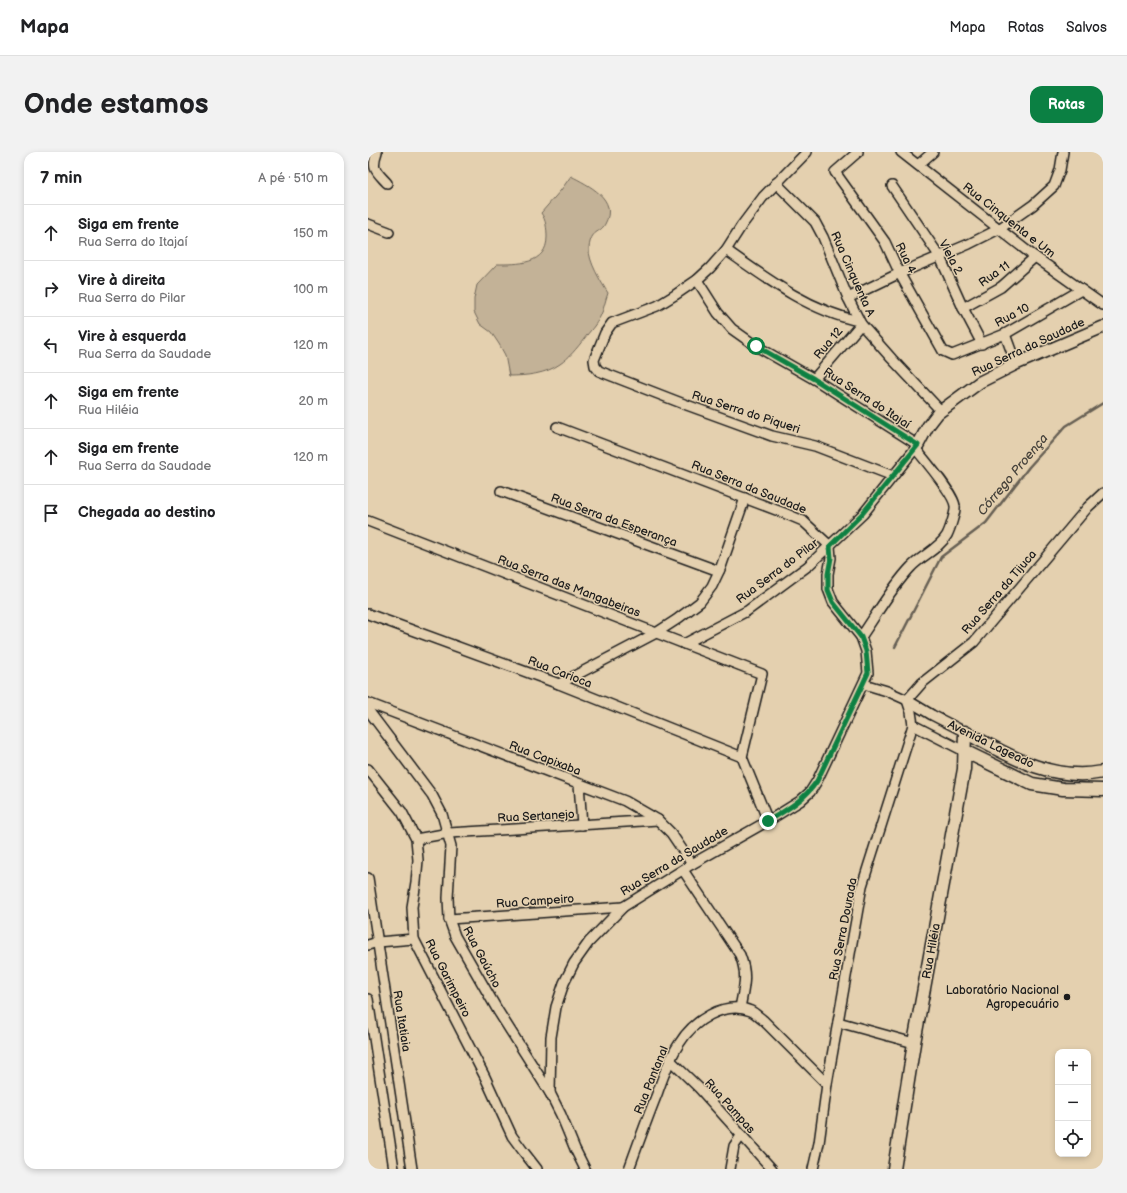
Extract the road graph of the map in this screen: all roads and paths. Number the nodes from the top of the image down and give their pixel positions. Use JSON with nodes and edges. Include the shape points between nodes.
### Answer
{"nodes":[{"id":1,"x":377,"y":152,"type":"edge"},
{"id":2,"x":858,"y":152,"type":"edge"},
{"id":3,"x":901,"y":152,"type":"edge"},
{"id":4,"x":933,"y":152,"type":"edge"},
{"id":5,"x":1063,"y":152,"type":"edge"},
{"id":6,"x":805,"y":153,"type":"edge"},
{"id":7,"x":918,"y":165,"type":"junction"},
{"id":8,"x":387,"y":183,"type":"dead end"},
{"id":9,"x":776,"y":183,"type":"junction"},
{"id":10,"x":892,"y":186,"type":"dead end"},
{"id":11,"x":368,"y":224,"type":"edge"},
{"id":12,"x":999,"y":229,"type":"junction"},
{"id":13,"x":389,"y":232,"type":"dead end"},
{"id":14,"x":726,"y":250,"type":"junction"},
{"id":15,"x":940,"y":257,"type":"junction"},
{"id":16,"x":1035,"y":257,"type":"junction"},
{"id":17,"x":900,"y":273,"type":"junction"},
{"id":18,"x":697,"y":280,"type":"junction"},
{"id":19,"x":1081,"y":290,"type":"junction"},
{"id":20,"x":848,"y":298,"type":"junction"},
{"id":21,"x":1103,"y":305,"type":"edge"},
{"id":22,"x":963,"y":308,"type":"junction"},
{"id":23,"x":860,"y":322,"type":"junction"},
{"id":24,"x":1103,"y":327,"type":"edge"},
{"id":25,"x":1006,"y":334,"type":"junction"},
{"id":26,"x":982,"y":344,"type":"junction"},
{"id":27,"x":952,"y":356,"type":"joint"},
{"id":28,"x":1016,"y":364,"type":"junction"},
{"id":29,"x":814,"y":379,"type":"junction"},
{"id":30,"x":941,"y":411,"type":"junction"},
{"id":31,"x":557,"y":427,"type":"dead end"},
{"id":32,"x":916,"y":446,"type":"junction"},
{"id":33,"x":893,"y":476,"type":"junction"},
{"id":34,"x":501,"y":491,"type":"dead end"},
{"id":35,"x":1103,"y":493,"type":"edge"},
{"id":36,"x":745,"y":498,"type":"junction"},
{"id":37,"x":368,"y":521,"type":"edge"},
{"id":38,"x":830,"y":546,"type":"junction"},
{"id":39,"x":719,"y":571,"type":"junction"},
{"id":40,"x":368,"y":614,"type":"edge"},
{"id":41,"x":656,"y":633,"type":"junction"},
{"id":42,"x":861,"y":637,"type":"junction"},
{"id":43,"x":684,"y":644,"type":"junction"},
{"id":44,"x":559,"y":684,"type":"junction"},
{"id":45,"x":864,"y":684,"type":"junction"},
{"id":46,"x":907,"y":700,"type":"junction"},
{"id":47,"x":368,"y":703,"type":"edge"},
{"id":48,"x":368,"y":710,"type":"edge"},
{"id":49,"x":913,"y":725,"type":"junction"},
{"id":50,"x":965,"y":732,"type":"junction"},
{"id":51,"x":964,"y":751,"type":"junction"},
{"id":52,"x":742,"y":757,"type":"junction"},
{"id":53,"x":368,"y":769,"type":"edge"},
{"id":54,"x":1103,"y":772,"type":"edge"},
{"id":55,"x":373,"y":781,"type":"edge"},
{"id":56,"x":579,"y":784,"type":"junction"},
{"id":57,"x":1103,"y":790,"type":"edge"},
{"id":58,"x":658,"y":820,"type":"junction"},
{"id":59,"x":768,"y":821,"type":"junction"},
{"id":60,"x":582,"y":825,"type":"junction"},
{"id":61,"x":449,"y":833,"type":"junction"},
{"id":62,"x":416,"y":839,"type":"junction"},
{"id":63,"x":692,"y":864,"type":"junction"},
{"id":64,"x":683,"y":870,"type":"junction"},
{"id":65,"x":368,"y":878,"type":"edge"},
{"id":66,"x":623,"y":907,"type":"junction"},
{"id":67,"x":449,"y":919,"type":"junction"},
{"id":68,"x":414,"y":939,"type":"junction"},
{"id":69,"x":378,"y":942,"type":"junction"},
{"id":70,"x":368,"y":945,"type":"edge"},
{"id":71,"x":368,"y":999,"type":"edge"},
{"id":72,"x":740,"y":1008,"type":"junction"},
{"id":73,"x":838,"y":1022,"type":"junction"},
{"id":74,"x":914,"y":1043,"type":"junction"},
{"id":75,"x":670,"y":1060,"type":"junction"},
{"id":76,"x":827,"y":1084,"type":"junction"},
{"id":77,"x":550,"y":1093,"type":"junction"},
{"id":78,"x":741,"y":1136,"type":"junction"},
{"id":79,"x":394,"y":1169,"type":"edge"},
{"id":80,"x":412,"y":1169,"type":"edge"},
{"id":81,"x":537,"y":1169,"type":"edge"},
{"id":82,"x":586,"y":1169,"type":"edge"},
{"id":83,"x":629,"y":1169,"type":"edge"},
{"id":84,"x":730,"y":1169,"type":"edge"},
{"id":85,"x":772,"y":1169,"type":"edge"},
{"id":86,"x":813,"y":1169,"type":"edge"},
{"id":87,"x":894,"y":1169,"type":"edge"}],
"edges":[{"from":1,"to":8,"type":"street","via":[[373,166]]},
{"from":2,"to":17,"type":"street","name":"Rua 4","via":[[835,172],[885,242]]},
{"from":3,"to":7,"type":"street","name":"Rua Cinquenta e Um"},
{"from":4,"to":7,"type":"street"},
{"from":5,"to":12,"type":"street","via":[[1054,186],[1033,205]]},
{"from":6,"to":9,"type":"street"},
{"from":7,"to":12,"type":"street","name":"Rua Cinquenta e Um"},
{"from":9,"to":14,"type":"street","via":[[754,209]]},
{"from":9,"to":20,"type":"street","name":"Rua Cinquenta A","via":[[815,222]]},
{"from":10,"to":15,"type":"street","name":"Viela 2"},
{"from":11,"to":13,"type":"street"},
{"from":12,"to":15,"type":"street"},
{"from":12,"to":16,"type":"street","name":"Rua Cinquenta e Um"},
{"from":14,"to":18,"type":"street"},
{"from":14,"to":23,"type":"street","via":[[769,281],[812,305]]},
{"from":15,"to":17,"type":"street"},
{"from":15,"to":22,"type":"street","name":"Viela 2"},
{"from":16,"to":19,"type":"street","name":"Rua Cinquenta e Um"},
{"from":16,"to":22,"type":"street","name":"Rua 11","via":[[1001,287]]},
{"from":17,"to":20,"type":"street"},
{"from":17,"to":27,"type":"street","name":"Rua 4","via":[[942,351]]},
{"from":18,"to":29,"type":"street","name":"Rua Serra do Itajaí","via":[[718,313],[732,329],[756,346]]},
{"from":18,"to":33,"type":"street","name":"Rua Serra do Piqueri","via":[[657,306],[612,322],[594,360],[599,371],[772,436],[815,446]]},
{"from":19,"to":21,"type":"street","name":"Rua Cinquenta e Um"},
{"from":19,"to":25,"type":"street","name":"Rua 10"},
{"from":20,"to":23,"type":"street","name":"Rua Cinquenta A"},
{"from":22,"to":26,"type":"street","name":"Viela 2"},
{"from":23,"to":29,"type":"street","name":"Rua 12"},
{"from":23,"to":30,"type":"street","name":"Rua Cinquenta A"},
{"from":24,"to":28,"type":"street","name":"Rua Serra da Saudade"},
{"from":25,"to":26,"type":"street","name":"Rua 10"},
{"from":25,"to":28,"type":"street"},
{"from":26,"to":27,"type":"street","name":"Rua 10"},
{"from":28,"to":30,"type":"street","name":"Rua Serra da Saudade","via":[[980,382]]},
{"from":29,"to":32,"type":"street","name":"Rua Serra do Itajaí"},
{"from":30,"to":32,"type":"street","name":"Rua Serra da Saudade"},
{"from":31,"to":36,"type":"street","name":"Rua Serra da Saudade"},
{"from":32,"to":33,"type":"street","name":"Rua Serra do Pilar"},
{"from":32,"to":42,"type":"street","via":[[952,497],[956,506],[952,521],[947,535],[898,582]]},
{"from":33,"to":38,"type":"street","name":"Rua Serra do Pilar","via":[[862,514]]},
{"from":34,"to":39,"type":"street","name":"Rua Serra da Esperança"},
{"from":35,"to":46,"type":"street","name":"Rua Serra da Tijuca","via":[[1088,507],[974,642],[922,683]]},
{"from":36,"to":38,"type":"street","name":"Rua Serra da Saudade","via":[[803,521]]},
{"from":36,"to":39,"type":"street"},
{"from":37,"to":41,"type":"street","name":"Rua Serra das Mangabeiras"},
{"from":38,"to":42,"type":"street","via":[[828,590],[833,602]]},
{"from":38,"to":43,"type":"street","name":"Rua Serra do Pilar","via":[[808,566],[747,611]]},
{"from":39,"to":41,"type":"street","via":[[700,602]]},
{"from":40,"to":44,"type":"street","name":"Rua Carioca"},
{"from":41,"to":43,"type":"street","name":"Rua Serra das Mangabeiras"},
{"from":41,"to":44,"type":"street"},
{"from":42,"to":45,"type":"street","via":[[866,651],[868,673]]},
{"from":43,"to":52,"type":"street","name":"Rua Serra das Mangabeiras","via":[[762,674]]},
{"from":44,"to":52,"type":"street","name":"Rua Carioca"},
{"from":45,"to":46,"type":"street"},
{"from":45,"to":59,"type":"street","name":"Rua Serra da Saudade","via":[[810,792]]},
{"from":46,"to":49,"type":"street"},
{"from":46,"to":50,"type":"street","name":"Avenida Lageado"},
{"from":47,"to":56,"type":"street","name":"Rua Capixaba"},
{"from":48,"to":61,"type":"street","name":"Rua Gaúcho","via":[[432,795]]},
{"from":49,"to":51,"type":"street","name":"Avenida Lageado"},
{"from":49,"to":73,"type":"street","name":"Rua Serra Dourada","via":[[862,886]]},
{"from":50,"to":51,"type":"main road","name":"Rua Hiléia"},
{"from":50,"to":54,"type":"main road","name":"Avenida Lageado","via":[[1012,757],[1044,770],[1075,775]]},
{"from":51,"to":57,"type":"main road","name":"Avenida Lageado","via":[[1032,784],[1063,789]]},
{"from":51,"to":74,"type":"main road","name":"Rua Hiléia","via":[[964,769]]},
{"from":52,"to":59,"type":"street"},
{"from":53,"to":55,"type":"street","name":"Rua Garimpeiro"},
{"from":55,"to":62,"type":"street","name":"Rua Garimpeiro","via":[[402,812]]},
{"from":56,"to":58,"type":"street","name":"Rua Capixaba","via":[[625,801]]},
{"from":56,"to":60,"type":"street"},
{"from":58,"to":60,"type":"street","name":"Rua Sertanejo"},
{"from":58,"to":63,"type":"street","name":"Rua Capixaba","via":[[671,833]]},
{"from":59,"to":63,"type":"street","name":"Rua Serra da Saudade"},
{"from":60,"to":61,"type":"street","name":"Rua Sertanejo"},
{"from":61,"to":62,"type":"street","name":"Rua Sertanejo"},
{"from":61,"to":67,"type":"street","name":"Rua Gaúcho","via":[[452,846]]},
{"from":62,"to":68,"type":"street","name":"Rua Garimpeiro","via":[[418,860],[412,907]]},
{"from":63,"to":64,"type":"street","name":"Rua Serra da Saudade"},
{"from":64,"to":66,"type":"street","name":"Rua Serra da Saudade"},
{"from":64,"to":72,"type":"street","via":[[740,954],[746,976]]},
{"from":65,"to":69,"type":"street","name":"Rua Itatiaia"},
{"from":66,"to":67,"type":"street","name":"Rua Campeiro"},
{"from":66,"to":77,"type":"street","name":"Rua Serra da Saudade","via":[[589,942],[564,983],[556,1007],[551,1037]]},
{"from":67,"to":77,"type":"street","name":"Rua Gaúcho","via":[[454,936]]},
{"from":68,"to":69,"type":"street"},
{"from":68,"to":81,"type":"street","name":"Rua Garimpeiro","via":[[485,1077],[512,1136]]},
{"from":69,"to":70,"type":"street"},
{"from":69,"to":80,"type":"street","name":"Rua Itatiaia"},
{"from":71,"to":79,"type":"street"},
{"from":72,"to":75,"type":"street","name":"Rua Pantanal","via":[[728,1008],[707,1016],[679,1043]]},
{"from":72,"to":76,"type":"street","via":[[752,1011],[763,1020]]},
{"from":73,"to":74,"type":"street"},
{"from":73,"to":76,"type":"street","name":"Rua Serra Dourada"},
{"from":74,"to":87,"type":"main road","name":"Rua Hiléia"},
{"from":75,"to":78,"type":"street","name":"Rua Pampas","via":[[699,1088]]},
{"from":75,"to":83,"type":"street","name":"Rua Pantanal"},
{"from":76,"to":86,"type":"street","name":"Rua Serra Dourada"},
{"from":77,"to":82,"type":"street","name":"Rua Gaúcho"},
{"from":78,"to":84,"type":"street","via":[[734,1146]]},
{"from":78,"to":85,"type":"street","name":"Rua Pampas"}]}
